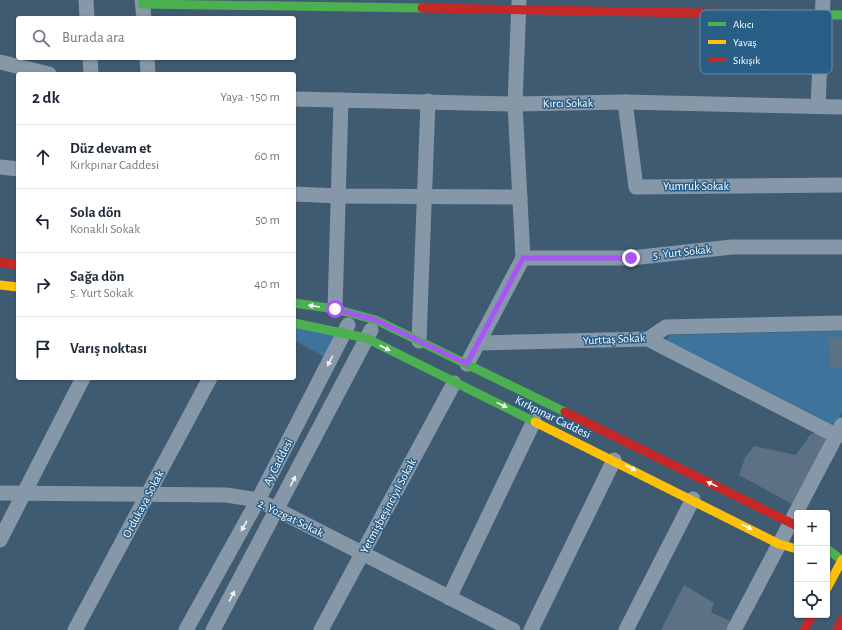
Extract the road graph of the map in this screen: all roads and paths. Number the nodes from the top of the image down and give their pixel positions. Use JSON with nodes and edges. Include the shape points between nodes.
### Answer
{"nodes":[{"id":1,"x":86,"y":0,"type":"edge"},
{"id":2,"x":406,"y":4,"type":"edge"},
{"id":3,"x":518,"y":6,"type":"edge"},
{"id":4,"x":662,"y":6,"type":"edge"},
{"id":5,"x":143,"y":7,"type":"edge"},
{"id":6,"x":823,"y":7,"type":"edge"},
{"id":7,"x":832,"y":11,"type":"edge"},
{"id":8,"x":842,"y":15,"type":"edge"},
{"id":9,"x":88,"y":16,"type":"edge"},
{"id":10,"x":90,"y":60,"type":"edge"},
{"id":11,"x":147,"y":60,"type":"edge"},
{"id":12,"x":0,"y":62,"type":"edge"},
{"id":13,"x":41,"y":72,"type":"edge"},
{"id":14,"x":91,"y":72,"type":"edge"},
{"id":15,"x":148,"y":72,"type":"edge"},
{"id":16,"x":820,"y":74,"type":"edge"},
{"id":17,"x":296,"y":98,"type":"edge"},
{"id":18,"x":341,"y":100,"type":"junction"},
{"id":19,"x":428,"y":101,"type":"junction"},
{"id":20,"x":625,"y":102,"type":"junction"},
{"id":21,"x":515,"y":104,"type":"junction"},
{"id":22,"x":818,"y":106,"type":"junction"},
{"id":23,"x":842,"y":107,"type":"edge"},
{"id":24,"x":0,"y":167,"type":"edge"},
{"id":25,"x":16,"y":169,"type":"edge"},
{"id":26,"x":842,"y":185,"type":"edge"},
{"id":27,"x":296,"y":194,"type":"edge"},
{"id":28,"x":338,"y":196,"type":"junction"},
{"id":29,"x":425,"y":197,"type":"junction"},
{"id":30,"x":520,"y":197,"type":"junction"},
{"id":31,"x":842,"y":247,"type":"edge"},
{"id":32,"x":523,"y":258,"type":"junction"},
{"id":33,"x":0,"y":262,"type":"edge"},
{"id":34,"x":16,"y":265,"type":"edge"},
{"id":35,"x":0,"y":285,"type":"edge"},
{"id":36,"x":16,"y":287,"type":"edge"},
{"id":37,"x":296,"y":303,"type":"edge"},
{"id":38,"x":335,"y":309,"type":"junction"},
{"id":39,"x":354,"y":314,"type":"junction"},
{"id":40,"x":376,"y":320,"type":"junction"},
{"id":41,"x":296,"y":323,"type":"edge"},
{"id":42,"x":842,"y":323,"type":"edge"},
{"id":43,"x":345,"y":333,"type":"junction"},
{"id":44,"x":366,"y":338,"type":"junction"},
{"id":45,"x":648,"y":339,"type":"junction"},
{"id":46,"x":419,"y":341,"type":"junction"},
{"id":47,"x":479,"y":343,"type":"junction"},
{"id":48,"x":467,"y":364,"type":"junction"},
{"id":49,"x":82,"y":380,"type":"edge"},
{"id":50,"x":209,"y":380,"type":"edge"},
{"id":51,"x":454,"y":383,"type":"junction"},
{"id":52,"x":534,"y":421,"type":"junction"},
{"id":53,"x":839,"y":431,"type":"edge"},
{"id":54,"x":614,"y":460,"type":"junction"},
{"id":55,"x":0,"y":493,"type":"edge"},
{"id":56,"x":24,"y":494,"type":"junction"},
{"id":57,"x":148,"y":494,"type":"junction"},
{"id":58,"x":693,"y":499,"type":"junction"},
{"id":59,"x":258,"y":500,"type":"junction"},
{"id":60,"x":277,"y":510,"type":"junction"},
{"id":61,"x":801,"y":510,"type":"edge"},
{"id":62,"x":794,"y":524,"type":"edge"},
{"id":63,"x":0,"y":540,"type":"edge"},
{"id":64,"x":779,"y":544,"type":"junction"},
{"id":65,"x":794,"y":548,"type":"edge"},
{"id":66,"x":830,"y":551,"type":"edge"},
{"id":67,"x":362,"y":553,"type":"junction"},
{"id":68,"x":830,"y":557,"type":"edge"},
{"id":69,"x":842,"y":560,"type":"edge"},
{"id":70,"x":830,"y":582,"type":"edge"},
{"id":71,"x":449,"y":598,"type":"junction"},
{"id":72,"x":810,"y":618,"type":"edge"},
{"id":73,"x":842,"y":620,"type":"edge"},
{"id":74,"x":75,"y":630,"type":"edge"},
{"id":75,"x":186,"y":630,"type":"edge"},
{"id":76,"x":213,"y":630,"type":"edge"},
{"id":77,"x":321,"y":630,"type":"edge"},
{"id":78,"x":513,"y":630,"type":"edge"},
{"id":79,"x":531,"y":630,"type":"edge"},
{"id":80,"x":626,"y":630,"type":"edge"},
{"id":81,"x":734,"y":630,"type":"edge"},
{"id":82,"x":804,"y":630,"type":"edge"},
{"id":83,"x":837,"y":630,"type":"edge"}],
"edges":[{"from":1,"to":9,"type":"street"},
{"from":2,"to":3,"type":"main road"},
{"from":2,"to":5,"type":"main road"},
{"from":3,"to":4,"type":"main road"},
{"from":3,"to":21,"type":"street"},
{"from":4,"to":6,"type":"main road"},
{"from":7,"to":8,"type":"main road"},
{"from":10,"to":14,"type":"street"},
{"from":11,"to":15,"type":"street"},
{"from":12,"to":13,"type":"street"},
{"from":16,"to":22,"type":"street"},
{"from":17,"to":18,"type":"street","name":"Kırcı Sokak"},
{"from":18,"to":19,"type":"street","name":"Kırcı Sokak"},
{"from":18,"to":28,"type":"street"},
{"from":19,"to":21,"type":"street","name":"Kırcı Sokak"},
{"from":19,"to":29,"type":"street"},
{"from":20,"to":21,"type":"street","name":"Kırcı Sokak"},
{"from":20,"to":22,"type":"street","name":"Kırcı Sokak"},
{"from":20,"to":26,"type":"street","name":"Yumruk Sokak","via":[[636,187]]},
{"from":21,"to":30,"type":"street"},
{"from":22,"to":23,"type":"street","name":"Kırcı Sokak"},
{"from":24,"to":25,"type":"street"},
{"from":27,"to":28,"type":"street"},
{"from":28,"to":29,"type":"street"},
{"from":28,"to":38,"type":"street"},
{"from":29,"to":30,"type":"street"},
{"from":29,"to":46,"type":"street"},
{"from":30,"to":32,"type":"street"},
{"from":31,"to":32,"type":"street","name":"5. Yurt Sokak","via":[[732,247],[631,258]]},
{"from":32,"to":47,"type":"street"},
{"from":33,"to":34,"type":"main road"},
{"from":35,"to":36,"type":"main road"},
{"from":38,"to":37,"type":"main road","name":"Kırkpınar Caddesi","one_way":true},
{"from":38,"to":39,"type":"main road","name":"Kırkpınar Caddesi"},
{"from":39,"to":40,"type":"main road","name":"Kırkpınar Caddesi"},
{"from":39,"to":43,"type":"street","name":"Ay Caddesi"},
{"from":40,"to":44,"type":"street","name":"Ay Caddesi"},
{"from":40,"to":46,"type":"main road","name":"Kırkpınar Caddesi"},
{"from":41,"to":43,"type":"main road","name":"Kırkpınar Caddesi"},
{"from":42,"to":45,"type":"street","name":"Yurttaş Sokak","via":[[666,327]]},
{"from":43,"to":44,"type":"main road","name":"Kırkpınar Caddesi"},
{"from":43,"to":59,"type":"street","name":"Ay Caddesi","one_way":true},
{"from":44,"to":51,"type":"main road","name":"Kırkpınar Caddesi","one_way":true},
{"from":60,"to":44,"type":"street","name":"Ay Caddesi","one_way":true},
{"from":45,"to":47,"type":"street","name":"Yurttaş Sokak"},
{"from":45,"to":53,"type":"street"},
{"from":46,"to":48,"type":"main road","name":"Kırkpınar Caddesi"},
{"from":47,"to":48,"type":"street"},
{"from":62,"to":48,"type":"main road","name":"Kırkpınar Caddesi","one_way":true},
{"from":49,"to":56,"type":"street"},
{"from":50,"to":57,"type":"street","name":"Ordukaya Sokak"},
{"from":51,"to":52,"type":"main road","name":"Kırkpınar Caddesi","one_way":true},
{"from":51,"to":67,"type":"street","name":"Yetmişbeşinciyıl Sokak"},
{"from":52,"to":54,"type":"main road","name":"Kırkpınar Caddesi"},
{"from":52,"to":71,"type":"street"},
{"from":53,"to":61,"type":"street"},
{"from":54,"to":58,"type":"main road","name":"Kırkpınar Caddesi","one_way":true},
{"from":54,"to":79,"type":"street"},
{"from":55,"to":56,"type":"street","name":"2. Yozgat Sokak"},
{"from":56,"to":57,"type":"street","name":"2. Yozgat Sokak"},
{"from":56,"to":63,"type":"street"},
{"from":57,"to":59,"type":"street","name":"2. Yozgat Sokak","via":[[226,495]]},
{"from":57,"to":74,"type":"street","name":"Ordukaya Sokak"},
{"from":58,"to":64,"type":"main road","name":"Kırkpınar Caddesi","one_way":true},
{"from":58,"to":80,"type":"street"},
{"from":59,"to":60,"type":"street","name":"2. Yozgat Sokak"},
{"from":59,"to":75,"type":"street","name":"Ay Caddesi","one_way":true},
{"from":60,"to":67,"type":"street","name":"2. Yozgat Sokak"},
{"from":76,"to":60,"type":"street","name":"Ay Caddesi","one_way":true},
{"from":62,"to":64,"type":"street"},
{"from":64,"to":65,"type":"main road","name":"Kırkpınar Caddesi"},
{"from":64,"to":81,"type":"street"},
{"from":66,"to":69,"type":"main road"},
{"from":67,"to":71,"type":"street","name":"2. Yozgat Sokak"},
{"from":67,"to":77,"type":"street","name":"Yetmişbeşinciyıl Sokak"},
{"from":68,"to":69,"type":"main road"},
{"from":69,"to":70,"type":"main road"},
{"from":71,"to":78,"type":"street","name":"2. Yozgat Sokak"},
{"from":72,"to":82,"type":"main road"},
{"from":73,"to":83,"type":"main road"}]}
